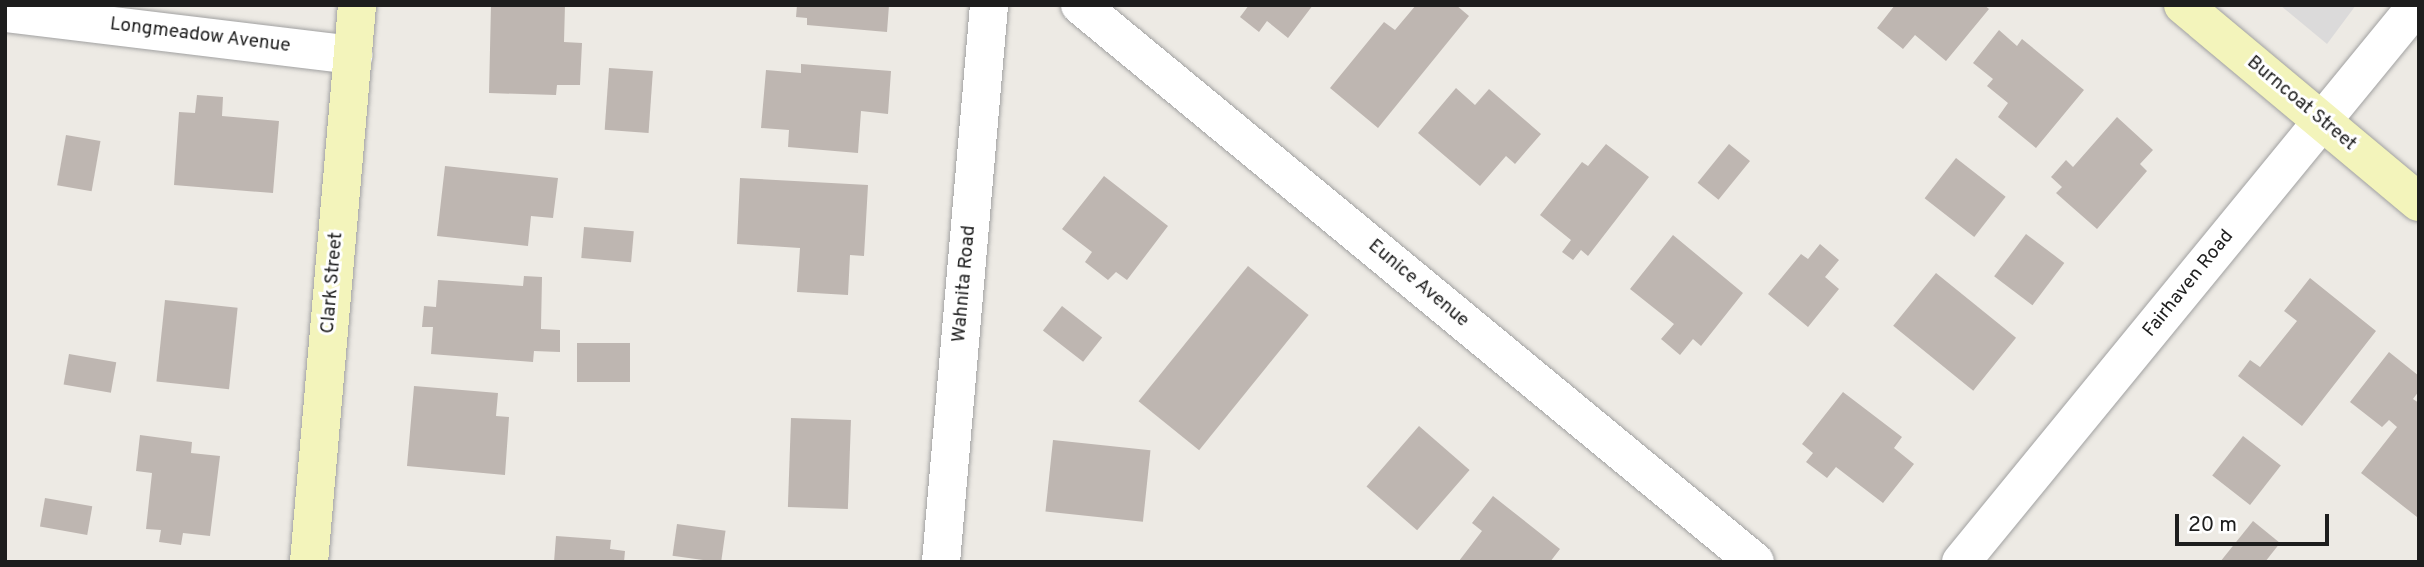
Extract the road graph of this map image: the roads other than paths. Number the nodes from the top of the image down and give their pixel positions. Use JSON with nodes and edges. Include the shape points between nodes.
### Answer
{"nodes":[{"id":1,"x":357,"y":5,"type":"edge"},
{"id":2,"x":989,"y":5,"type":"edge"},
{"id":3,"x":1080,"y":5,"type":"edge"},
{"id":4,"x":2183,"y":5,"type":"edge"},
{"id":5,"x":2417,"y":5,"type":"edge"},
{"id":6,"x":5,"y":13,"type":"edge"},
{"id":7,"x":353,"y":55,"type":"junction"},
{"id":8,"x":2322,"y":122,"type":"junction"},
{"id":9,"x":2419,"y":202,"type":"edge"},
{"id":10,"x":309,"y":562,"type":"edge"},
{"id":11,"x":941,"y":562,"type":"edge"},
{"id":12,"x":1755,"y":562,"type":"edge"},
{"id":13,"x":1961,"y":562,"type":"edge"}],
"edges":[{"from":1,"to":7,"type":"street","name":"Clark Street"},
{"from":2,"to":11,"type":"street","name":"Wahnita Road"},
{"from":3,"to":12,"type":"street","name":"Eunice Avenue"},
{"from":4,"to":8,"type":"street","name":"Burncoat Street"},
{"from":5,"to":8,"type":"street","name":"Fairhaven Road"},
{"from":6,"to":7,"type":"street","name":"Longmeadow Avenue"},
{"from":7,"to":10,"type":"street","name":"Clark Street"},
{"from":8,"to":9,"type":"street","name":"Burncoat Street"},
{"from":8,"to":13,"type":"street","name":"Fairhaven Road"}]}
